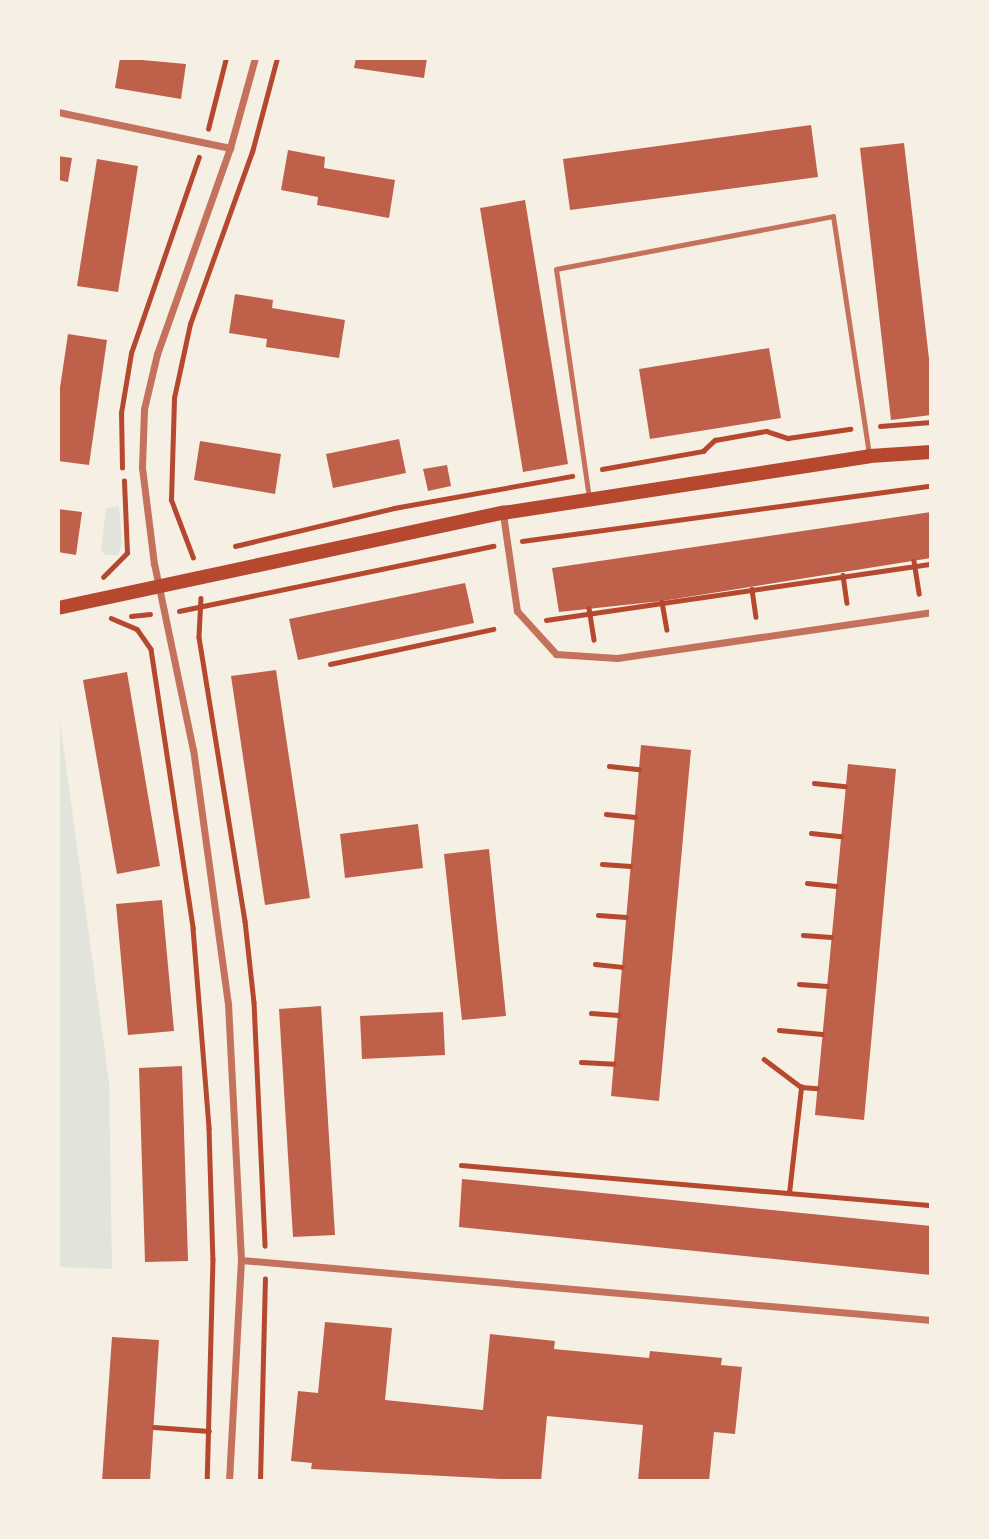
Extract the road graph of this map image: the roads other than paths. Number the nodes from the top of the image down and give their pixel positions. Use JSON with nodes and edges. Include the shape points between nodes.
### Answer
{"nodes":[{"id":1,"x":255,"y":58,"type":"edge"},
{"id":2,"x":58,"y":112,"type":"edge"},
{"id":3,"x":230,"y":148,"type":"junction"},
{"id":4,"x":931,"y":452,"type":"edge"},
{"id":5,"x":870,"y":456,"type":"junction"},
{"id":6,"x":589,"y":499,"type":"junction"},
{"id":7,"x":503,"y":513,"type":"junction"},
{"id":8,"x":159,"y":588,"type":"junction"},
{"id":9,"x":58,"y":608,"type":"edge"},
{"id":10,"x":931,"y":612,"type":"edge"},
{"id":11,"x":241,"y":1260,"type":"junction"},
{"id":12,"x":931,"y":1320,"type":"edge"},
{"id":13,"x":229,"y":1481,"type":"edge"}],
"edges":[{"from":1,"to":3,"type":"street"},
{"from":2,"to":3,"type":"street"},
{"from":3,"to":8,"type":"street","via":[[156,354],[144,409],[142,467]]},
{"from":4,"to":5,"type":"main road"},
{"from":5,"to":6,"type":"main road"},
{"from":5,"to":6,"type":"lane","via":[[833,216],[556,269]]},
{"from":6,"to":7,"type":"main road"},
{"from":7,"to":8,"type":"main road"},
{"from":7,"to":10,"type":"street","via":[[517,611],[556,654],[607,659]]},
{"from":8,"to":9,"type":"main road"},
{"from":8,"to":11,"type":"street","via":[[192,750],[224,967]]},
{"from":11,"to":12,"type":"street"},
{"from":11,"to":13,"type":"street"}]}
